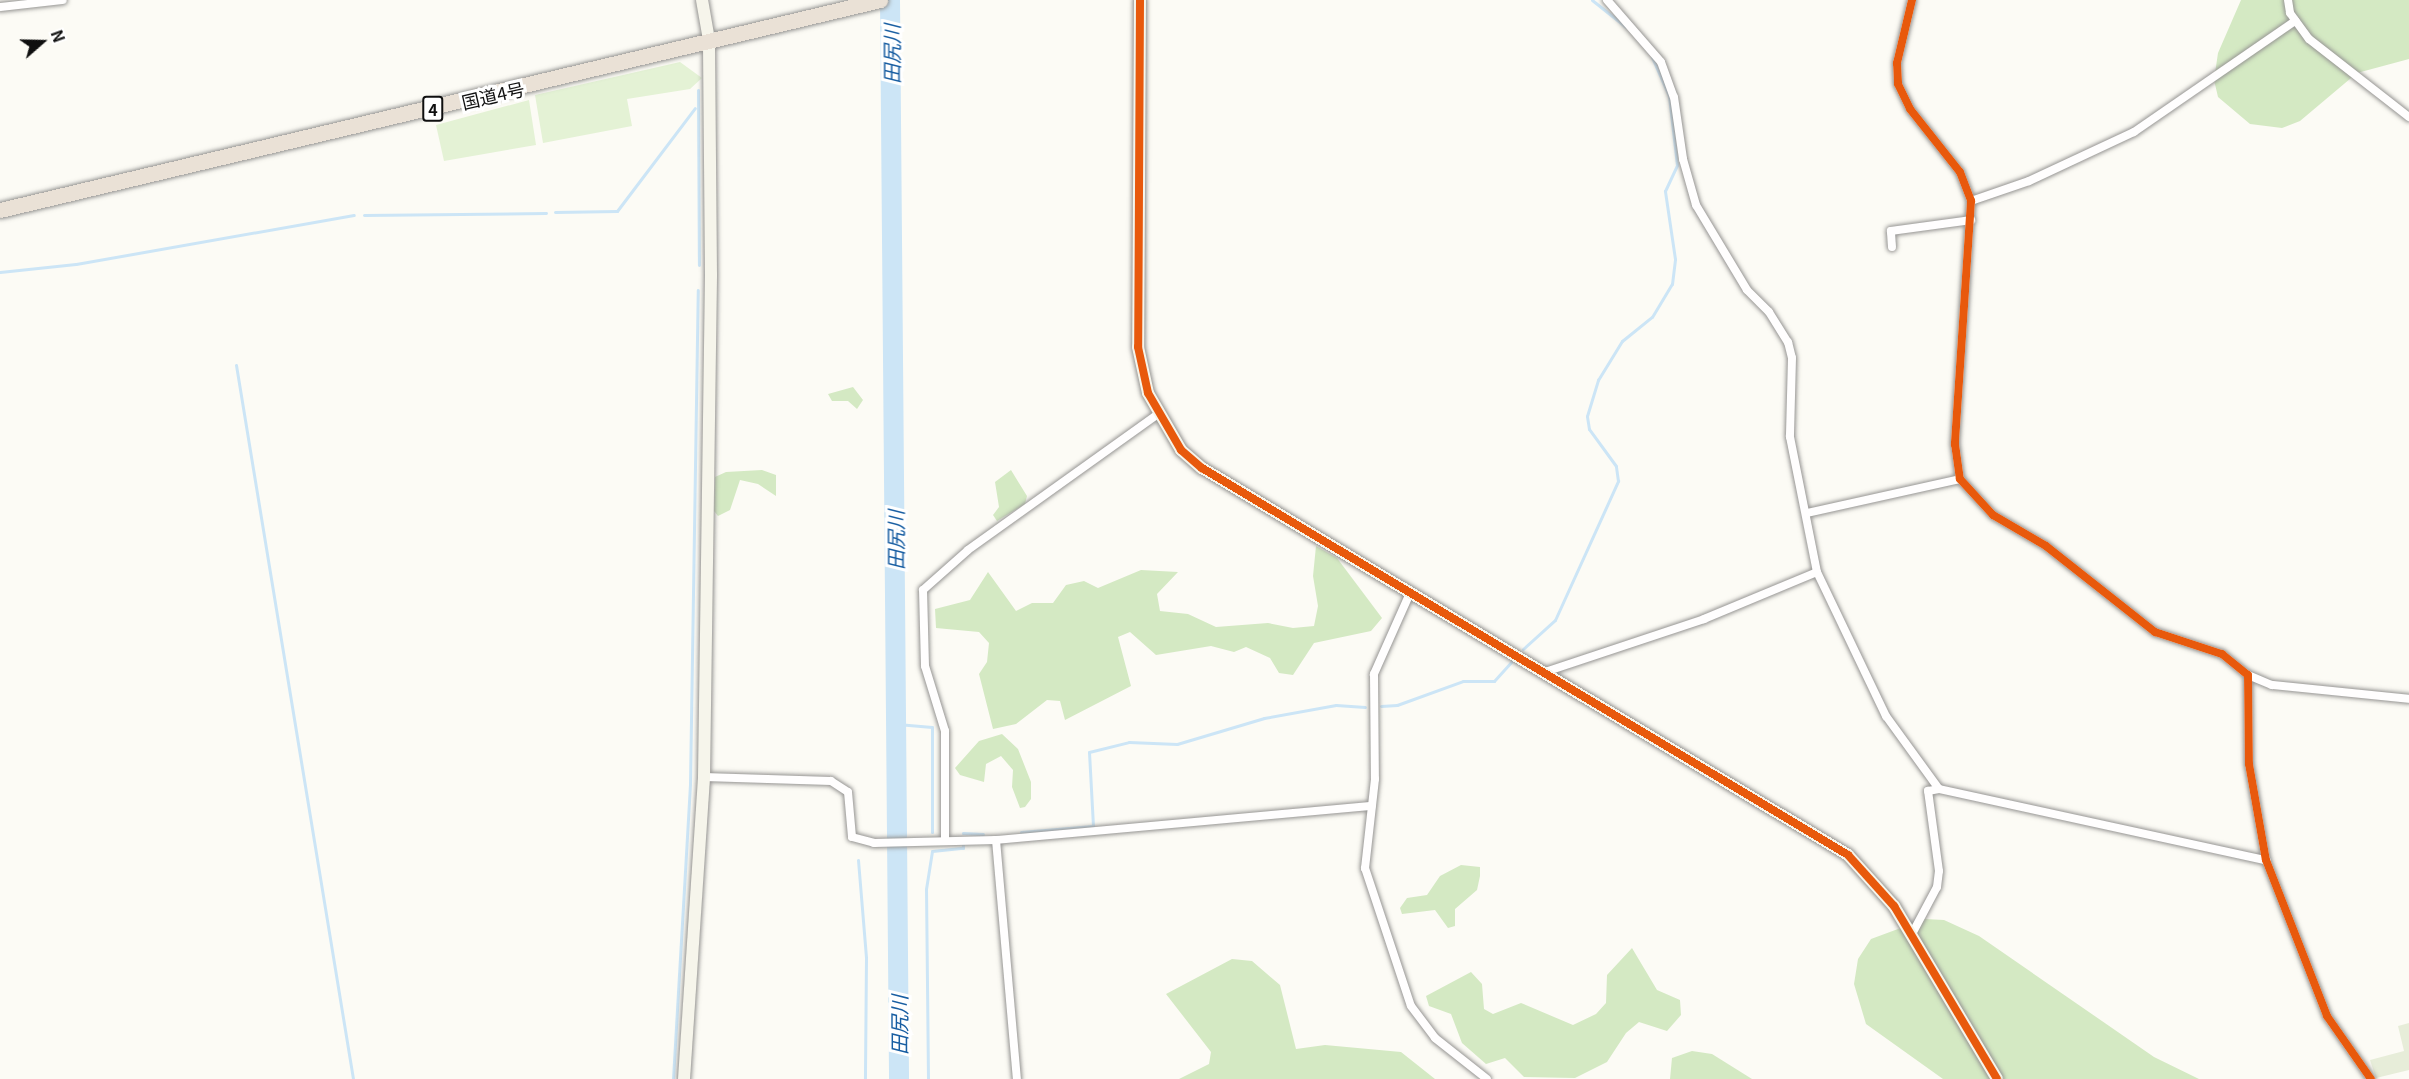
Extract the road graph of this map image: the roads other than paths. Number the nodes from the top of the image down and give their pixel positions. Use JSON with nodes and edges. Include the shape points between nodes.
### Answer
{"nodes":[{"id":1,"x":63,"y":0,"type":"edge"},
{"id":2,"x":702,"y":0,"type":"edge"},
{"id":3,"x":1140,"y":0,"type":"edge"},
{"id":4,"x":1607,"y":0,"type":"edge"},
{"id":5,"x":1912,"y":0,"type":"edge"},
{"id":6,"x":2288,"y":0,"type":"edge"},
{"id":7,"x":873,"y":2,"type":"edge"},
{"id":8,"x":0,"y":7,"type":"edge"},
{"id":9,"x":2295,"y":21,"type":"junction"},
{"id":10,"x":709,"y":40,"type":"junction"},
{"id":11,"x":2409,"y":117,"type":"edge"},
{"id":12,"x":1971,"y":201,"type":"junction"},
{"id":13,"x":0,"y":210,"type":"edge"},
{"id":14,"x":1971,"y":220,"type":"junction"},
{"id":15,"x":1892,"y":247,"type":"dead end"},
{"id":16,"x":1158,"y":414,"type":"junction"},
{"id":17,"x":1960,"y":478,"type":"junction"},
{"id":18,"x":1807,"y":513,"type":"junction"},
{"id":19,"x":1817,"y":572,"type":"junction"},
{"id":20,"x":1410,"y":593,"type":"junction"},
{"id":21,"x":1545,"y":672,"type":"junction"},
{"id":22,"x":2248,"y":675,"type":"junction"},
{"id":23,"x":2409,"y":699,"type":"edge"},
{"id":24,"x":704,"y":777,"type":"junction"},
{"id":25,"x":1939,"y":789,"type":"junction"},
{"id":26,"x":1371,"y":806,"type":"junction"},
{"id":27,"x":945,"y":840,"type":"junction"},
{"id":28,"x":996,"y":840,"type":"junction"},
{"id":29,"x":2266,"y":860,"type":"junction"},
{"id":30,"x":1912,"y":934,"type":"junction"},
{"id":31,"x":684,"y":1079,"type":"edge"},
{"id":32,"x":1017,"y":1079,"type":"edge"},
{"id":33,"x":1487,"y":1079,"type":"edge"},
{"id":34,"x":1997,"y":1079,"type":"edge"},
{"id":35,"x":2371,"y":1079,"type":"edge"}],
"edges":[{"from":1,"to":8,"type":"street"},
{"from":2,"to":10,"type":"street"},
{"from":3,"to":16,"type":"street","via":[[1138,347]]},
{"from":4,"to":18,"type":"street","via":[[1661,62],[1674,97],[1683,159],[1696,205],[1747,290],[1769,312],[1788,342],[1792,358],[1790,437]]},
{"from":5,"to":12,"type":"street","via":[[1897,63],[1898,84],[1910,109],[1960,172]]},
{"from":6,"to":9,"type":"street"},
{"from":7,"to":10,"type":"highway","name":"国道4号","number":"4"},
{"from":9,"to":11,"type":"street","via":[[2309,39]]},
{"from":9,"to":12,"type":"street","via":[[2134,132],[2029,181]]},
{"from":10,"to":13,"type":"highway","name":"国道4号","number":"4"},
{"from":10,"to":24,"type":"street"},
{"from":12,"to":14,"type":"street"},
{"from":14,"to":15,"type":"street","via":[[1891,231]]},
{"from":14,"to":17,"type":"street","via":[[1955,444]]},
{"from":16,"to":20,"type":"street","via":[[1181,450],[1202,468]]},
{"from":16,"to":27,"type":"street","via":[[968,550],[923,590],[925,666],[945,731]]},
{"from":17,"to":18,"type":"street"},
{"from":17,"to":22,"type":"street","via":[[1993,515],[2046,546],[2155,632],[2222,654]]},
{"from":18,"to":19,"type":"street"},
{"from":19,"to":21,"type":"street","via":[[1704,619]]},
{"from":19,"to":25,"type":"street","via":[[1886,716]]},
{"from":20,"to":21,"type":"street"},
{"from":20,"to":26,"type":"street","via":[[1374,675]]},
{"from":21,"to":30,"type":"street","via":[[1848,855],[1872,878]]},
{"from":22,"to":23,"type":"street","via":[[2272,684]]},
{"from":22,"to":29,"type":"street","via":[[2249,764]]},
{"from":24,"to":27,"type":"street","via":[[831,780],[848,792],[852,837],[873,843]]},
{"from":24,"to":31,"type":"street"},
{"from":25,"to":29,"type":"street"},
{"from":25,"to":30,"type":"street","via":[[1928,791],[1927,796],[1939,871],[1937,887]]},
{"from":26,"to":28,"type":"street"},
{"from":26,"to":33,"type":"street","via":[[1365,868],[1411,1006],[1435,1038]]},
{"from":27,"to":28,"type":"street"},
{"from":28,"to":32,"type":"street"},
{"from":29,"to":35,"type":"street","via":[[2327,1016]]},
{"from":30,"to":34,"type":"street"}]}
